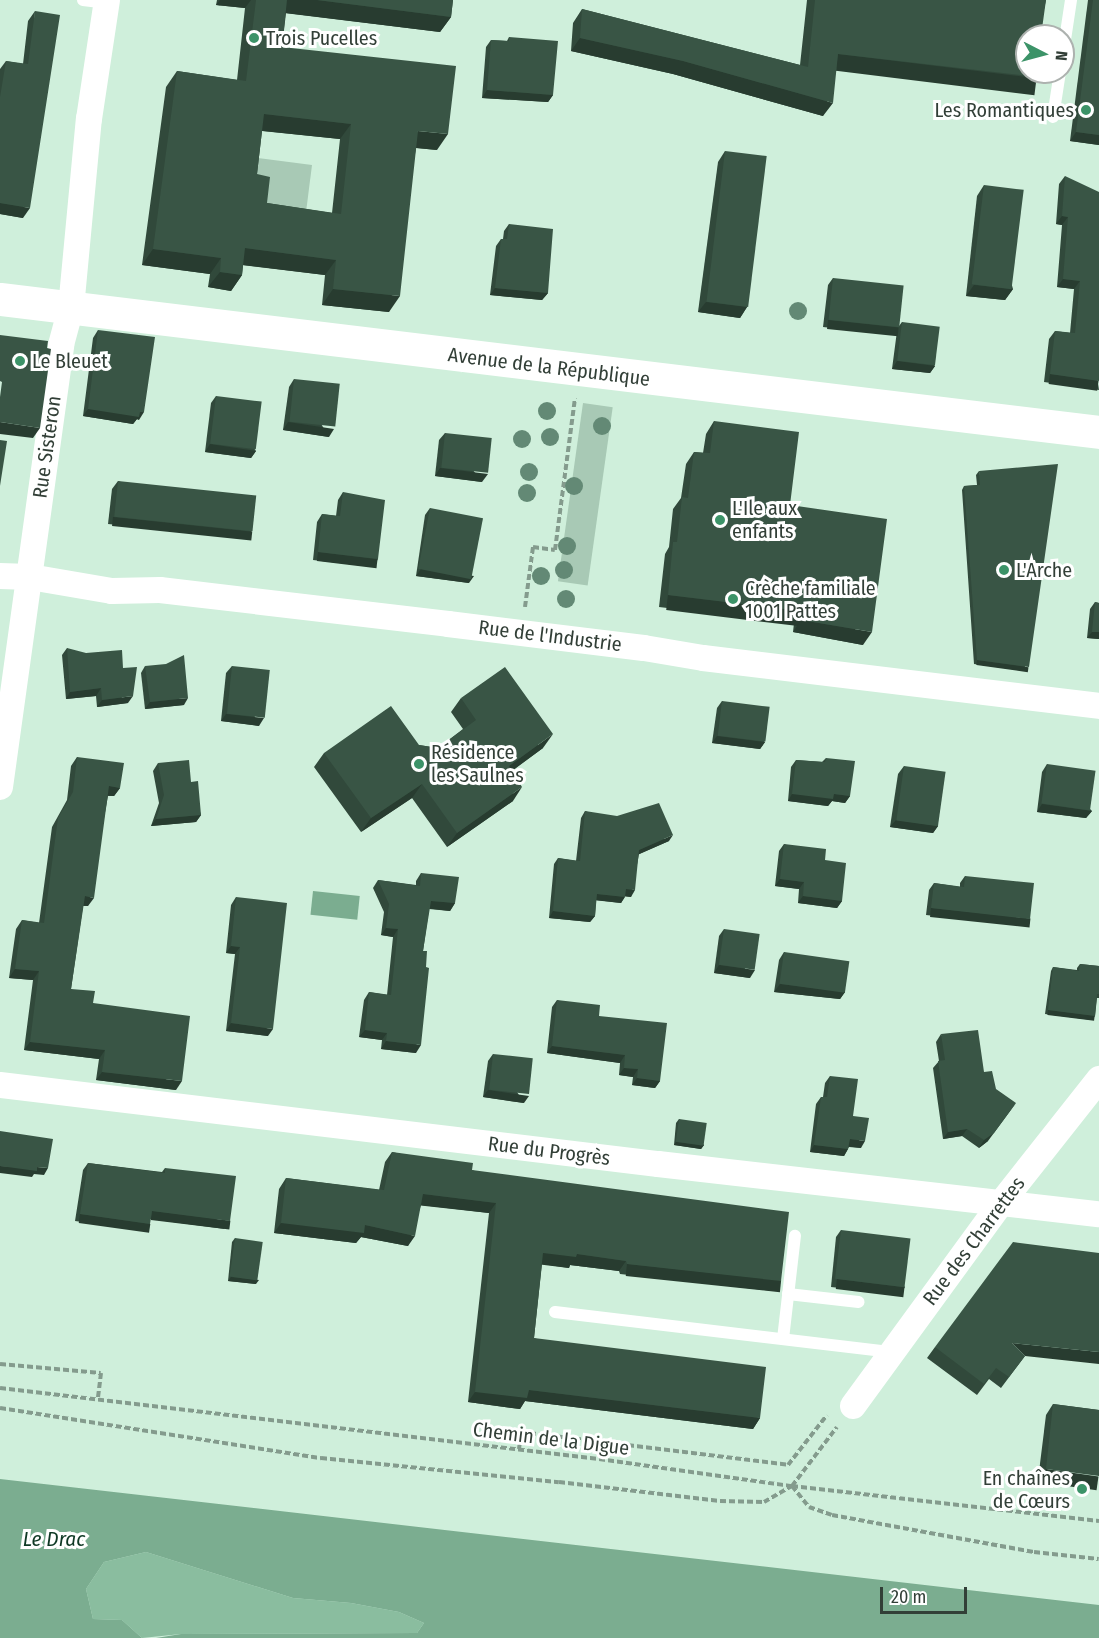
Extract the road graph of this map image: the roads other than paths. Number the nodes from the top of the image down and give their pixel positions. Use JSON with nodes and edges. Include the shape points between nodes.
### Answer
{"nodes":[{"id":1,"x":1071,"y":0,"type":"edge"},
{"id":2,"x":99,"y":1,"type":"edge"},
{"id":3,"x":1067,"y":24,"type":"edge"},
{"id":4,"x":1058,"y":84,"type":"edge"},
{"id":5,"x":1053,"y":117,"type":"dead end"},
{"id":6,"x":0,"y":299,"type":"edge"},
{"id":7,"x":71,"y":308,"type":"junction"},
{"id":8,"x":1099,"y":432,"type":"edge"},
{"id":9,"x":0,"y":576,"type":"edge"},
{"id":10,"x":30,"y":577,"type":"junction"},
{"id":11,"x":1099,"y":706,"type":"edge"},
{"id":12,"x":0,"y":787,"type":"edge"},
{"id":13,"x":1099,"y":1079,"type":"edge"},
{"id":14,"x":0,"y":1085,"type":"edge"},
{"id":15,"x":1002,"y":1202,"type":"junction"},
{"id":16,"x":1099,"y":1214,"type":"edge"},
{"id":17,"x":795,"y":1236,"type":"dead end"},
{"id":18,"x":788,"y":1294,"type":"junction"},
{"id":19,"x":859,"y":1302,"type":"dead end"},
{"id":20,"x":555,"y":1312,"type":"dead end"},
{"id":21,"x":783,"y":1339,"type":"junction"},
{"id":22,"x":893,"y":1352,"type":"junction"},
{"id":23,"x":842,"y":1408,"type":"road end"}],
"edges":[{"from":1,"to":3,"type":"lane"},
{"from":2,"to":7,"type":"street","name":"Rue Sisteron"},
{"from":4,"to":5,"type":"lane"},
{"from":6,"to":7,"type":"street","name":"Avenue de la République"},
{"from":7,"to":8,"type":"street","name":"Avenue de la République"},
{"from":7,"to":10,"type":"street","name":"Rue Sisteron","via":[[61,345]]},
{"from":9,"to":10,"type":"street","name":"Rue de l'Industrie"},
{"from":10,"to":11,"type":"street","name":"Rue de l'Industrie","via":[[112,591],[160,590]]},
{"from":10,"to":12,"type":"street","name":"Rue Sisteron"},
{"from":13,"to":15,"type":"street","name":"Rue des Charrettes"},
{"from":14,"to":15,"type":"street","name":"Rue du Progrès"},
{"from":15,"to":16,"type":"street","name":"Rue du Progrès"},
{"from":15,"to":22,"type":"street","name":"Rue des Charrettes"},
{"from":17,"to":18,"type":"lane"},
{"from":18,"to":19,"type":"lane"},
{"from":18,"to":21,"type":"lane"},
{"from":20,"to":21,"type":"lane"},
{"from":21,"to":22,"type":"lane"},
{"from":22,"to":23,"type":"street","name":"Rue des Charrettes"}]}
